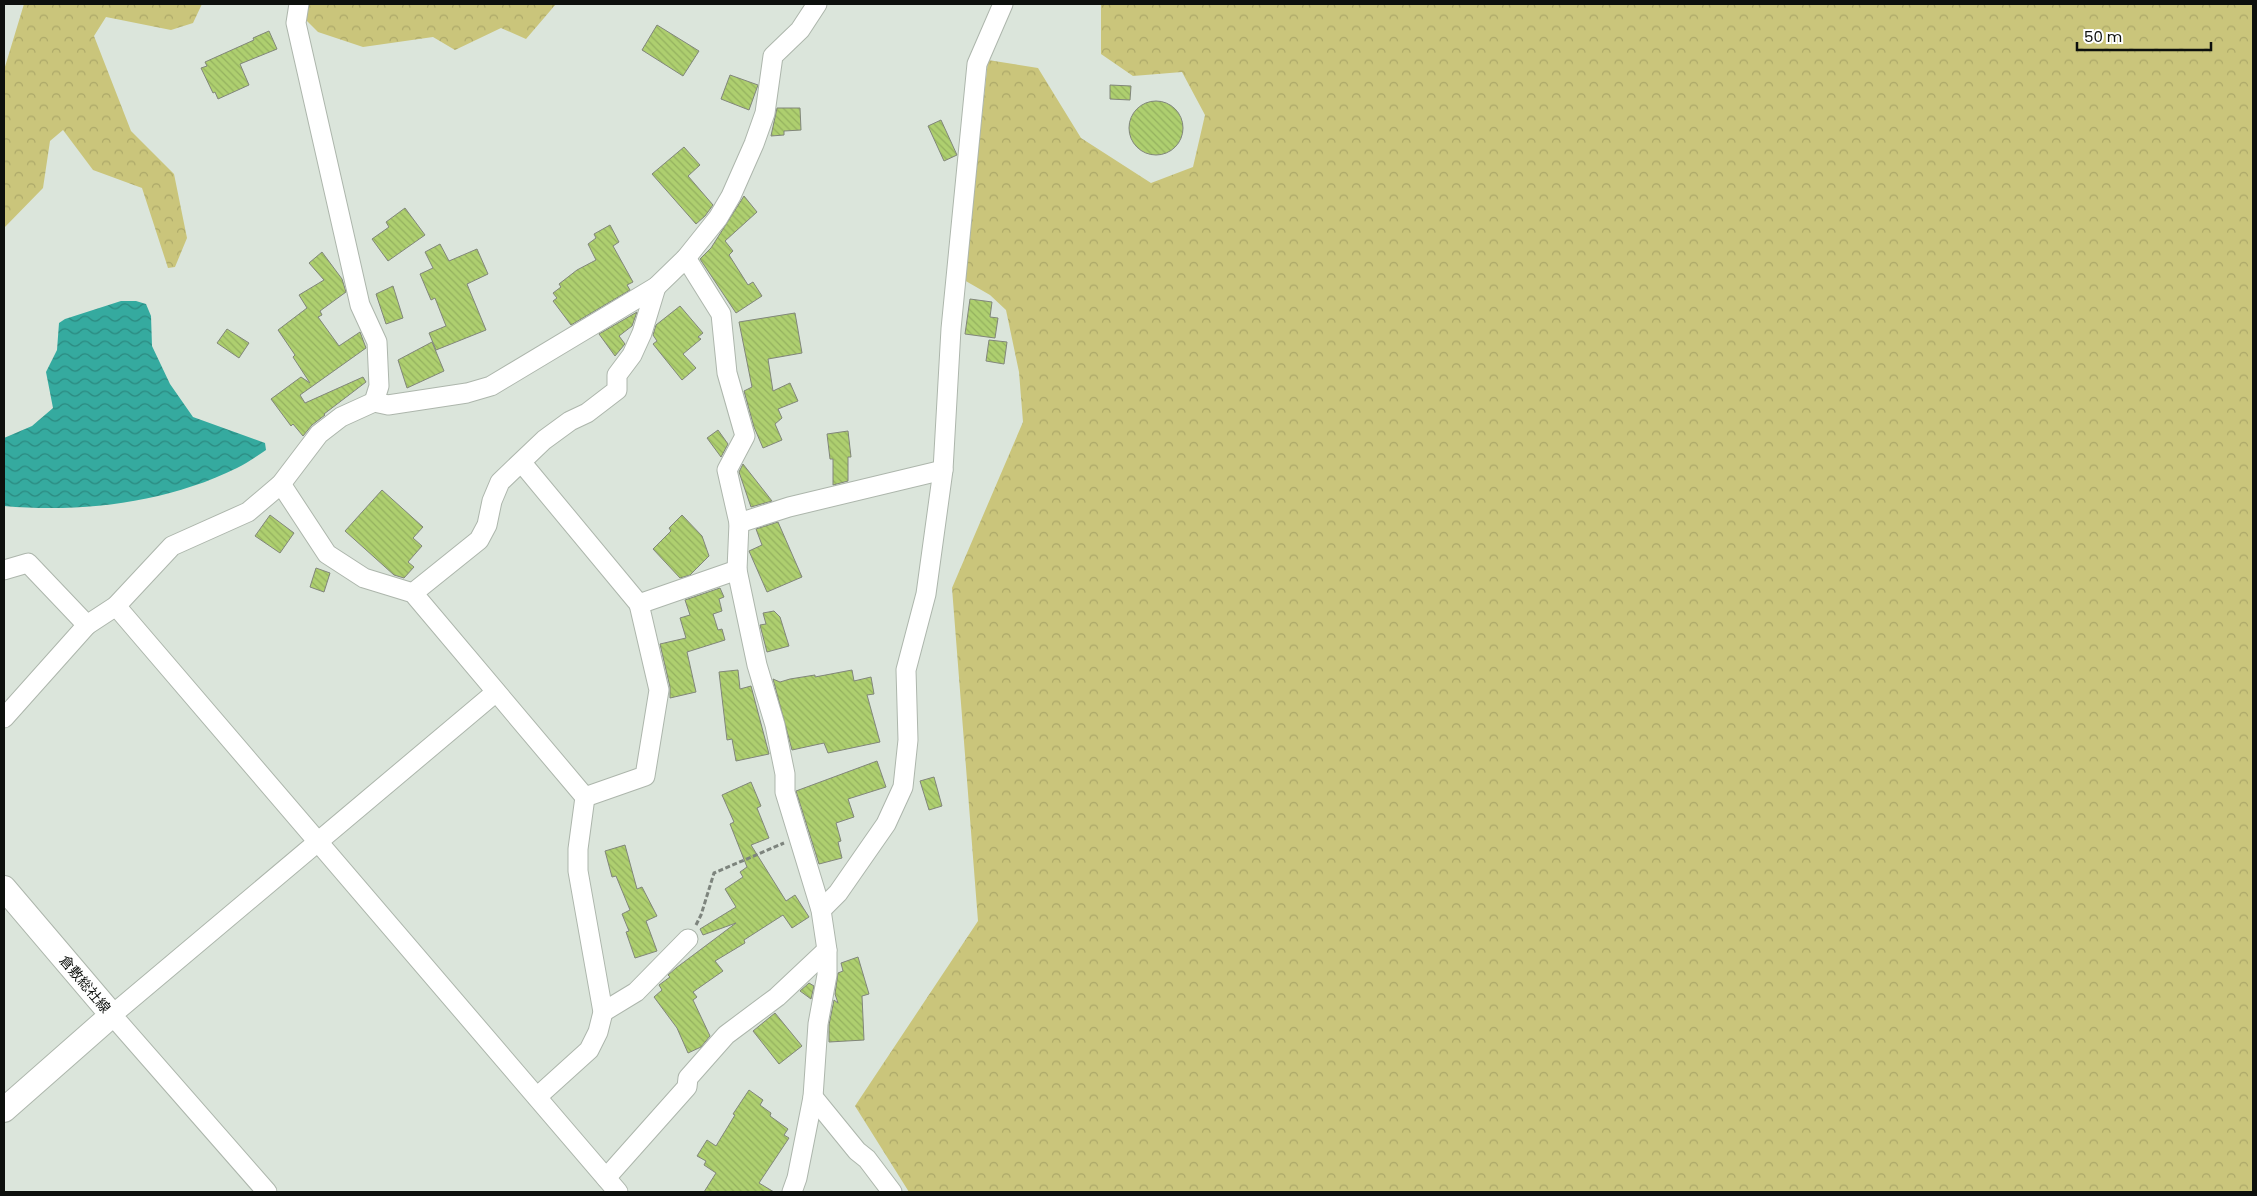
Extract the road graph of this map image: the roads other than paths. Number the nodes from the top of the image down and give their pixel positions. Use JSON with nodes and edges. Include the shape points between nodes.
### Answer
{"nodes":[{"id":1,"x":299,"y":4,"type":"edge"},
{"id":2,"x":817,"y":4,"type":"edge"},
{"id":3,"x":995,"y":7,"type":"edge"},
{"id":4,"x":686,"y":258,"type":"junction"},
{"id":5,"x":656,"y":287,"type":"junction"},
{"id":6,"x":374,"y":402,"type":"junction"},
{"id":7,"x":522,"y":463,"type":"junction"},
{"id":8,"x":943,"y":470,"type":"junction"},
{"id":9,"x":281,"y":484,"type":"junction"},
{"id":10,"x":739,"y":523,"type":"junction"},
{"id":11,"x":4,"y":570,"type":"edge"},
{"id":12,"x":737,"y":570,"type":"junction"},
{"id":13,"x":413,"y":593,"type":"junction"},
{"id":14,"x":639,"y":604,"type":"junction"},
{"id":15,"x":116,"y":606,"type":"junction"},
{"id":16,"x":87,"y":625,"type":"junction"},
{"id":17,"x":496,"y":692,"type":"junction"},
{"id":18,"x":4,"y":718,"type":"edge"},
{"id":19,"x":585,"y":797,"type":"junction"},
{"id":20,"x":318,"y":843,"type":"junction"},
{"id":21,"x":4,"y":888,"type":"edge"},
{"id":22,"x":821,"y":910,"type":"junction"},
{"id":23,"x":688,"y":939,"type":"road end"},
{"id":24,"x":827,"y":950,"type":"junction"},
{"id":25,"x":603,"y":1012,"type":"junction"},
{"id":26,"x":112,"y":1015,"type":"junction"},
{"id":27,"x":537,"y":1097,"type":"junction"},
{"id":28,"x":812,"y":1097,"type":"junction"},
{"id":29,"x":4,"y":1110,"type":"edge"},
{"id":30,"x":612,"y":1185,"type":"edge"},
{"id":31,"x":267,"y":1192,"type":"edge"},
{"id":32,"x":792,"y":1192,"type":"edge"},
{"id":33,"x":892,"y":1192,"type":"edge"}],
"edges":[{"from":1,"to":6,"type":"street","via":[[296,23],[357,295],[377,342],[379,386]]},
{"from":2,"to":4,"type":"street","via":[[800,30],[773,56],[765,113],[754,144],[718,218]]},
{"from":3,"to":8,"type":"street","via":[[977,64],[950,329]]},
{"from":4,"to":5,"type":"street"},
{"from":4,"to":10,"type":"street","via":[[721,314],[727,373],[746,436],[727,470]]},
{"from":5,"to":6,"type":"street","via":[[491,386],[466,394],[388,404]]},
{"from":5,"to":7,"type":"street","via":[[642,333],[617,376],[617,390],[587,414],[570,421],[544,440]]},
{"from":6,"to":9,"type":"street","via":[[341,417],[319,434]]},
{"from":7,"to":13,"type":"street","via":[[500,482],[479,540]]},
{"from":7,"to":14,"type":"street"},
{"from":8,"to":10,"type":"street","via":[[789,507]]},
{"from":8,"to":22,"type":"street","via":[[926,594],[906,670],[908,740],[903,787],[886,824],[838,893]]},
{"from":9,"to":13,"type":"street","via":[[327,554],[364,578]]},
{"from":9,"to":15,"type":"street","via":[[248,512],[172,546]]},
{"from":10,"to":12,"type":"street"},
{"from":11,"to":16,"type":"street","via":[[28,563]]},
{"from":12,"to":14,"type":"street"},
{"from":12,"to":22,"type":"street","via":[[757,665],[775,726],[785,774],[785,792]]},
{"from":13,"to":17,"type":"street"},
{"from":14,"to":19,"type":"street","via":[[659,690],[645,776]]},
{"from":15,"to":16,"type":"street"},
{"from":15,"to":20,"type":"street"},
{"from":16,"to":18,"type":"street"},
{"from":17,"to":19,"type":"street"},
{"from":17,"to":20,"type":"street"},
{"from":19,"to":25,"type":"street","via":[[578,871]]},
{"from":20,"to":26,"type":"street"},
{"from":20,"to":27,"type":"street"},
{"from":21,"to":26,"type":"main road","name":"倉敷総社線"},
{"from":22,"to":24,"type":"street"},
{"from":23,"to":25,"type":"street","via":[[636,992]]},
{"from":24,"to":28,"type":"street","via":[[827,975],[818,1024]]},
{"from":24,"to":30,"type":"street","via":[[777,997],[726,1035],[688,1078],[687,1087]]},
{"from":25,"to":27,"type":"street","via":[[589,1050]]},
{"from":26,"to":29,"type":"main road","name":"倉敷総社線"},
{"from":26,"to":31,"type":"street"},
{"from":27,"to":30,"type":"street"},
{"from":28,"to":32,"type":"street"},
{"from":28,"to":33,"type":"street","via":[[856,1151],[868,1159]]}]}
